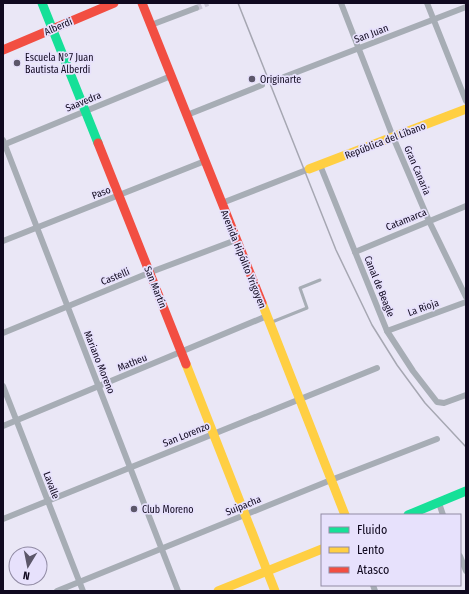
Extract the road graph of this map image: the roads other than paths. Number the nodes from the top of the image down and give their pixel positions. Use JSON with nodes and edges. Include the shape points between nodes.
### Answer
{"nodes":[{"id":1,"x":42,"y":3,"type":"edge"},
{"id":2,"x":114,"y":3,"type":"edge"},
{"id":3,"x":142,"y":3,"type":"edge"},
{"id":4,"x":340,"y":3,"type":"edge"},
{"id":5,"x":427,"y":3,"type":"edge"},
{"id":6,"x":466,"y":7,"type":"edge"},
{"id":7,"x":196,"y":8,"type":"tunnel mouth"},
{"id":8,"x":434,"y":20,"type":"junction"},
{"id":9,"x":151,"y":25,"type":"junction"},
{"id":10,"x":52,"y":29,"type":"junction"},
{"id":11,"x":358,"y":49,"type":"junction"},
{"id":12,"x":3,"y":50,"type":"edge"},
{"id":13,"x":171,"y":76,"type":"junction"},
{"id":14,"x":284,"y":77,"type":"dead end"},
{"id":15,"x":262,"y":85,"type":"dead end"},
{"id":16,"x":466,"y":101,"type":"edge"},
{"id":17,"x":466,"y":109,"type":"edge"},
{"id":18,"x":86,"y":111,"type":"junction"},
{"id":19,"x":187,"y":115,"type":"junction"},
{"id":20,"x":393,"y":137,"type":"junction"},
{"id":21,"x":4,"y":143,"type":"edge"},
{"id":22,"x":205,"y":161,"type":"junction"},
{"id":23,"x":320,"y":164,"type":"junction"},
{"id":24,"x":307,"y":170,"type":"joint"},
{"id":25,"x":119,"y":196,"type":"junction"},
{"id":26,"x":222,"y":203,"type":"junction"},
{"id":27,"x":466,"y":206,"type":"edge"},
{"id":28,"x":428,"y":221,"type":"junction"},
{"id":29,"x":36,"y":228,"type":"junction"},
{"id":30,"x":236,"y":240,"type":"junction"},
{"id":31,"x":3,"y":241,"type":"edge"},
{"id":32,"x":355,"y":252,"type":"junction"},
{"id":33,"x":151,"y":272,"type":"junction"},
{"id":34,"x":320,"y":280,"type":"dead end"},
{"id":35,"x":466,"y":297,"type":"edge"},
{"id":36,"x":466,"y":302,"type":"edge"},
{"id":37,"x":67,"y":306,"type":"junction"},
{"id":38,"x":269,"y":319,"type":"junction"},
{"id":39,"x":387,"y":331,"type":"junction"},
{"id":40,"x":3,"y":333,"type":"edge"},
{"id":41,"x":182,"y":352,"type":"junction"},
{"id":42,"x":377,"y":368,"type":"dead end"},
{"id":43,"x":99,"y":385,"type":"junction"},
{"id":44,"x":3,"y":386,"type":"edge"},
{"id":45,"x":466,"y":395,"type":"edge"},
{"id":46,"x":300,"y":399,"type":"junction"},
{"id":47,"x":16,"y":421,"type":"junction"},
{"id":48,"x":3,"y":426,"type":"edge"},
{"id":49,"x":213,"y":434,"type":"junction"},
{"id":50,"x":437,"y":438,"type":"dead end"},
{"id":51,"x":129,"y":468,"type":"junction"},
{"id":52,"x":331,"y":480,"type":"junction"},
{"id":53,"x":466,"y":491,"type":"edge"},
{"id":54,"x":48,"y":501,"type":"junction"},
{"id":55,"x":438,"y":503,"type":"junction"},
{"id":56,"x":345,"y":514,"type":"edge"},
{"id":57,"x":410,"y":514,"type":"edge"},
{"id":58,"x":443,"y":514,"type":"edge"},
{"id":59,"x":244,"y":515,"type":"junction"},
{"id":60,"x":3,"y":519,"type":"edge"},
{"id":61,"x":161,"y":548,"type":"junction"},
{"id":62,"x":321,"y":549,"type":"edge"},
{"id":63,"x":461,"y":558,"type":"edge"},
{"id":64,"x":466,"y":571,"type":"edge"},
{"id":65,"x":267,"y":572,"type":"junction"},
{"id":66,"x":79,"y":582,"type":"junction"},
{"id":67,"x":57,"y":591,"type":"edge"},
{"id":68,"x":83,"y":591,"type":"edge"},
{"id":69,"x":178,"y":591,"type":"edge"},
{"id":70,"x":218,"y":591,"type":"edge"},
{"id":71,"x":275,"y":591,"type":"edge"}],
"edges":[{"from":1,"to":10,"type":"street","name":"San Martín"},
{"from":2,"to":10,"type":"street","name":"Alberdi"},
{"from":3,"to":9,"type":"street","name":"Avenida Hipólito Yrigoyen"},
{"from":4,"to":11,"type":"street","name":"Gran Canaria"},
{"from":5,"to":8,"type":"street"},
{"from":6,"to":8,"type":"street","name":"San Juan"},
{"from":7,"to":9,"type":"street"},
{"from":8,"to":11,"type":"street","name":"San Juan"},
{"from":8,"to":16,"type":"street"},
{"from":9,"to":13,"type":"street","name":"Avenida Hipólito Yrigoyen"},
{"from":10,"to":12,"type":"street","name":"Alberdi"},
{"from":10,"to":18,"type":"street","name":"San Martín"},
{"from":11,"to":14,"type":"street","name":"San Juan"},
{"from":11,"to":20,"type":"street","name":"Gran Canaria"},
{"from":13,"to":18,"type":"street","name":"Saavedra"},
{"from":13,"to":19,"type":"street","name":"Avenida Hipólito Yrigoyen"},
{"from":15,"to":19,"type":"street"},
{"from":17,"to":20,"type":"street","name":"República del Líbano"},
{"from":18,"to":21,"type":"street","name":"Saavedra"},
{"from":18,"to":25,"type":"street","name":"San Martín"},
{"from":19,"to":22,"type":"street","name":"Avenida Hipólito Yrigoyen"},
{"from":20,"to":23,"type":"street","name":"República del Líbano"},
{"from":20,"to":28,"type":"street","name":"Gran Canaria"},
{"from":21,"to":29,"type":"street","name":"Mariano Moreno"},
{"from":22,"to":25,"type":"street","name":"Paso"},
{"from":22,"to":26,"type":"street","name":"Avenida Hipólito Yrigoyen"},
{"from":23,"to":24,"type":"street","name":"República del Líbano"},
{"from":23,"to":32,"type":"street","name":"Canal de Beagle"},
{"from":24,"to":26,"type":"street"},
{"from":25,"to":29,"type":"street","name":"Paso"},
{"from":25,"to":33,"type":"street","name":"San Martín"},
{"from":26,"to":30,"type":"street","name":"Avenida Hipólito Yrigoyen"},
{"from":27,"to":28,"type":"street","name":"Catamarca"},
{"from":28,"to":32,"type":"street","name":"Catamarca"},
{"from":28,"to":35,"type":"street","name":"Gran Canaria"},
{"from":29,"to":31,"type":"street","name":"Paso"},
{"from":29,"to":37,"type":"street","name":"Mariano Moreno"},
{"from":30,"to":33,"type":"street","name":"Castelli"},
{"from":30,"to":38,"type":"street","name":"Avenida Hipólito Yrigoyen"},
{"from":32,"to":39,"type":"street","name":"Canal de Beagle"},
{"from":33,"to":37,"type":"street","name":"Castelli"},
{"from":33,"to":41,"type":"street","name":"San Martín"},
{"from":34,"to":38,"type":"lane","via":[[300,288],[307,308]]},
{"from":36,"to":39,"type":"street","name":"La Rioja"},
{"from":37,"to":40,"type":"street","name":"Castelli"},
{"from":37,"to":43,"type":"street","name":"Mariano Moreno"},
{"from":38,"to":41,"type":"street","name":"Matheu"},
{"from":38,"to":46,"type":"street","name":"Avenida Hipólito Yrigoyen"},
{"from":39,"to":45,"type":"street","name":"Canal de Beagle","via":[[435,400],[441,404]]},
{"from":41,"to":43,"type":"street","name":"Matheu"},
{"from":41,"to":49,"type":"street","name":"San Martín"},
{"from":42,"to":46,"type":"street","name":"San Lorenzo"},
{"from":43,"to":47,"type":"street","name":"Matheu"},
{"from":43,"to":51,"type":"street","name":"Mariano Moreno"},
{"from":44,"to":47,"type":"street","name":"Lavalle"},
{"from":46,"to":49,"type":"street","name":"San Lorenzo"},
{"from":46,"to":52,"type":"street","name":"Avenida Hipólito Yrigoyen"},
{"from":47,"to":48,"type":"street","name":"Matheu"},
{"from":47,"to":54,"type":"street","name":"Lavalle"},
{"from":49,"to":51,"type":"street","name":"San Lorenzo"},
{"from":49,"to":59,"type":"street","name":"San Martín"},
{"from":50,"to":52,"type":"street","name":"Suipacha"},
{"from":51,"to":54,"type":"street","name":"San Lorenzo"},
{"from":51,"to":61,"type":"street","name":"Mariano Moreno"},
{"from":52,"to":56,"type":"street","name":"Avenida Hipólito Yrigoyen"},
{"from":52,"to":59,"type":"street","name":"Suipacha"},
{"from":53,"to":55,"type":"street"},
{"from":54,"to":60,"type":"street","name":"San Lorenzo"},
{"from":54,"to":66,"type":"street","name":"Lavalle"},
{"from":55,"to":57,"type":"street"},
{"from":55,"to":58,"type":"street"},
{"from":59,"to":61,"type":"street","name":"Suipacha"},
{"from":59,"to":65,"type":"street","name":"San Martín"},
{"from":61,"to":66,"type":"street","name":"Suipacha"},
{"from":61,"to":69,"type":"street","name":"Mariano Moreno"},
{"from":62,"to":65,"type":"street"},
{"from":63,"to":64,"type":"street"},
{"from":65,"to":70,"type":"street"},
{"from":65,"to":71,"type":"street","name":"San Martín"},
{"from":66,"to":67,"type":"street","name":"Suipacha"},
{"from":66,"to":68,"type":"street","name":"Lavalle"}]}
